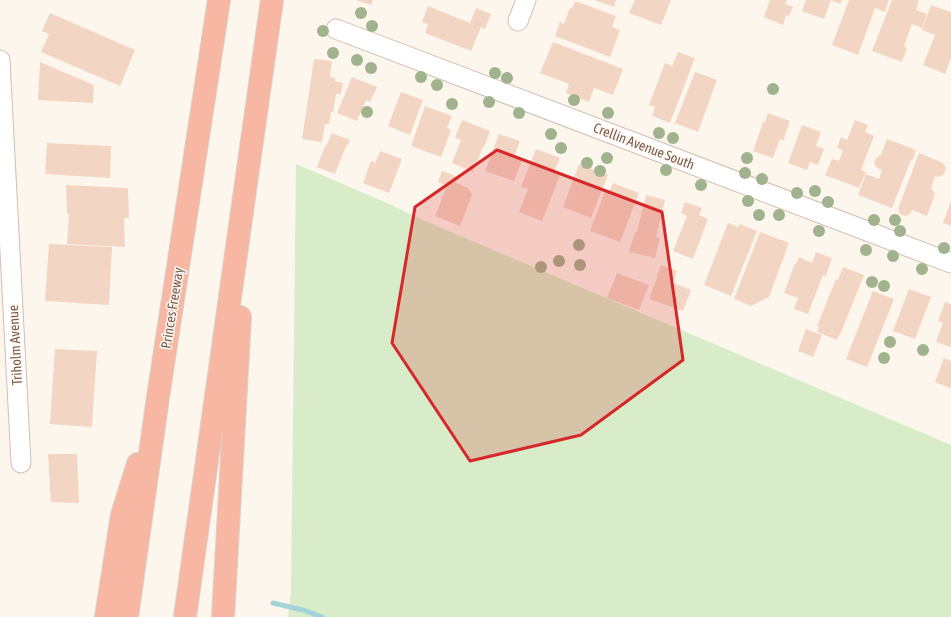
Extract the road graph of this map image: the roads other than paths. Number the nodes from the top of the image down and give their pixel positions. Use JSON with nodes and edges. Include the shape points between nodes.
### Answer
{"nodes":[{"id":1,"x":219,"y":0,"type":"edge"},
{"id":2,"x":272,"y":0,"type":"edge"},
{"id":3,"x":526,"y":0,"type":"edge"},
{"id":4,"x":518,"y":21,"type":"dead end"},
{"id":5,"x":336,"y":29,"type":"dead end"},
{"id":6,"x":0,"y":60,"type":"edge"},
{"id":7,"x":249,"y":162,"type":"junction"},
{"id":8,"x":951,"y":263,"type":"edge"},
{"id":9,"x":158,"y":397,"type":"junction"},
{"id":10,"x":20,"y":463,"type":"dead end"},
{"id":11,"x":106,"y":617,"type":"edge"},
{"id":12,"x":128,"y":617,"type":"edge"},
{"id":13,"x":185,"y":617,"type":"edge"},
{"id":14,"x":223,"y":617,"type":"edge"}],
"edges":[{"from":1,"to":9,"type":"highway","name":"Princes Freeway"},
{"from":2,"to":7,"type":"highway"},
{"from":3,"to":4,"type":"street"},
{"from":5,"to":8,"type":"street","name":"Crellin Avenue South"},
{"from":6,"to":10,"type":"street","name":"Triholm Avenue"},
{"from":7,"to":13,"type":"highway"},
{"from":7,"to":14,"type":"highway"},
{"from":9,"to":11,"type":"highway","via":[[122,515]]},
{"from":9,"to":12,"type":"highway","name":"Princes Freeway"}]}
